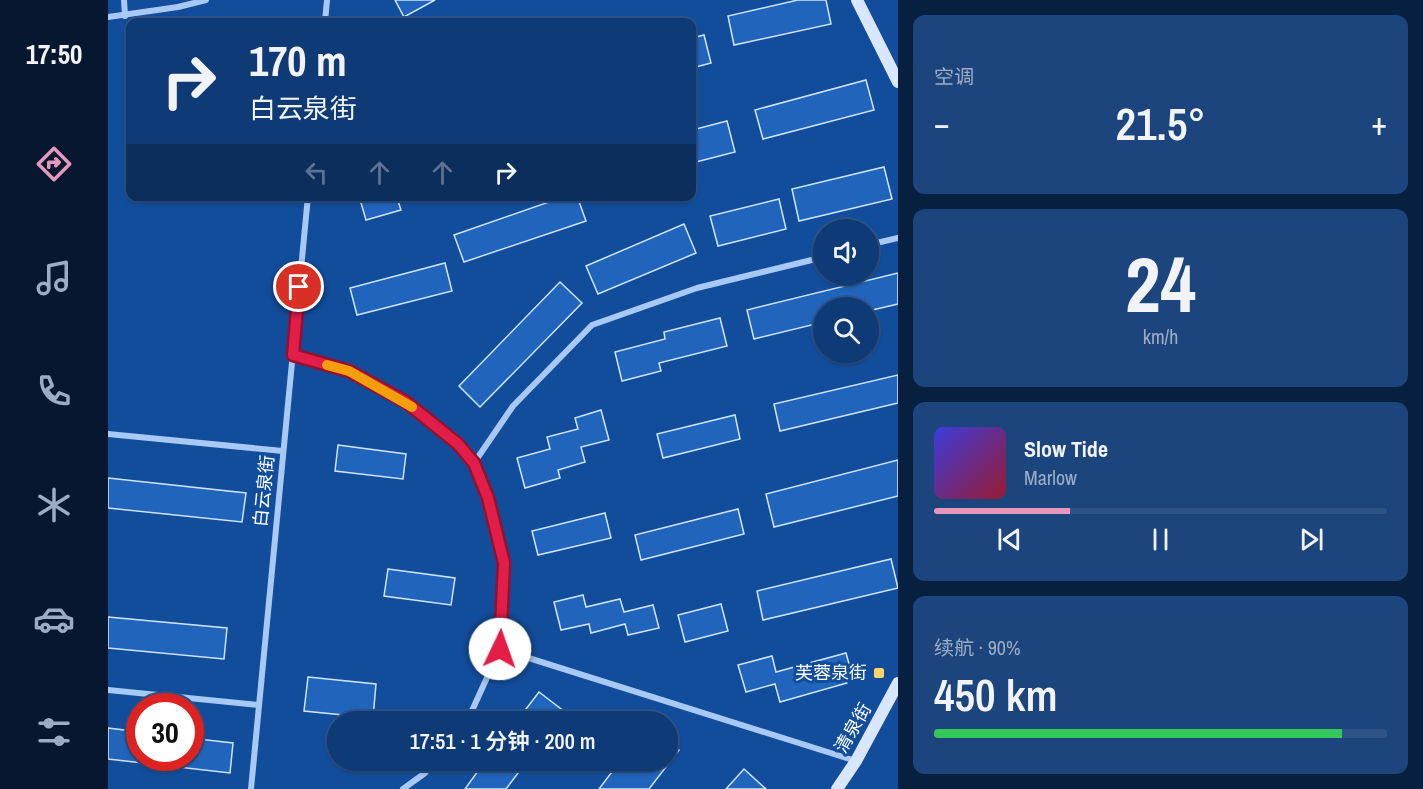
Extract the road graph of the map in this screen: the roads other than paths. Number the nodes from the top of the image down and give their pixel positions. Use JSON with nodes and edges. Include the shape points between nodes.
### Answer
{"nodes":[{"id":1,"x":124,"y":0,"type":"edge"},
{"id":2,"x":206,"y":0,"type":"edge"},
{"id":3,"x":327,"y":0,"type":"edge"},
{"id":4,"x":857,"y":0,"type":"edge"},
{"id":5,"x":125,"y":16,"type":"junction"},
{"id":6,"x":108,"y":17,"type":"edge"},
{"id":7,"x":325,"y":18,"type":"edge"},
{"id":8,"x":898,"y":82,"type":"edge"},
{"id":9,"x":308,"y":201,"type":"edge"},
{"id":10,"x":898,"y":238,"type":"edge"},
{"id":11,"x":879,"y":242,"type":"edge"},
{"id":12,"x":813,"y":259,"type":"edge"},
{"id":13,"x":293,"y":355,"type":"junction"},
{"id":14,"x":108,"y":434,"type":"edge"},
{"id":15,"x":283,"y":451,"type":"junction"},
{"id":16,"x":474,"y":463,"type":"junction"},
{"id":17,"x":500,"y":649,"type":"junction"},
{"id":18,"x":898,"y":683,"type":"edge"},
{"id":19,"x":108,"y":690,"type":"edge"},
{"id":20,"x":259,"y":705,"type":"junction"},
{"id":21,"x":472,"y":711,"type":"edge"},
{"id":22,"x":856,"y":761,"type":"junction"},
{"id":23,"x":427,"y":771,"type":"edge"},
{"id":24,"x":250,"y":789,"type":"edge"},
{"id":25,"x":403,"y":789,"type":"edge"},
{"id":26,"x":837,"y":789,"type":"edge"}],
"edges":[{"from":1,"to":5,"type":"street"},
{"from":2,"to":5,"type":"street"},
{"from":3,"to":7,"type":"street"},
{"from":4,"to":8,"type":"street"},
{"from":5,"to":6,"type":"street"},
{"from":9,"to":13,"type":"street","name":"白云泉街"},
{"from":10,"to":11,"type":"street"},
{"from":12,"to":16,"type":"street","via":[[697,288],[592,326],[513,406]]},
{"from":13,"to":15,"type":"street","name":"白云泉街"},
{"from":13,"to":16,"type":"street","via":[[349,371],[406,402],[458,444]]},
{"from":14,"to":15,"type":"street"},
{"from":15,"to":20,"type":"street","name":"白云泉街"},
{"from":16,"to":17,"type":"street","via":[[488,498],[504,563]]},
{"from":17,"to":21,"type":"street"},
{"from":17,"to":22,"type":"street"},
{"from":18,"to":22,"type":"street","name":"清泉街"},
{"from":19,"to":20,"type":"street"},
{"from":20,"to":24,"type":"street","name":"白云泉街"},
{"from":22,"to":26,"type":"street","name":"清泉街"},
{"from":23,"to":25,"type":"street"}]}
